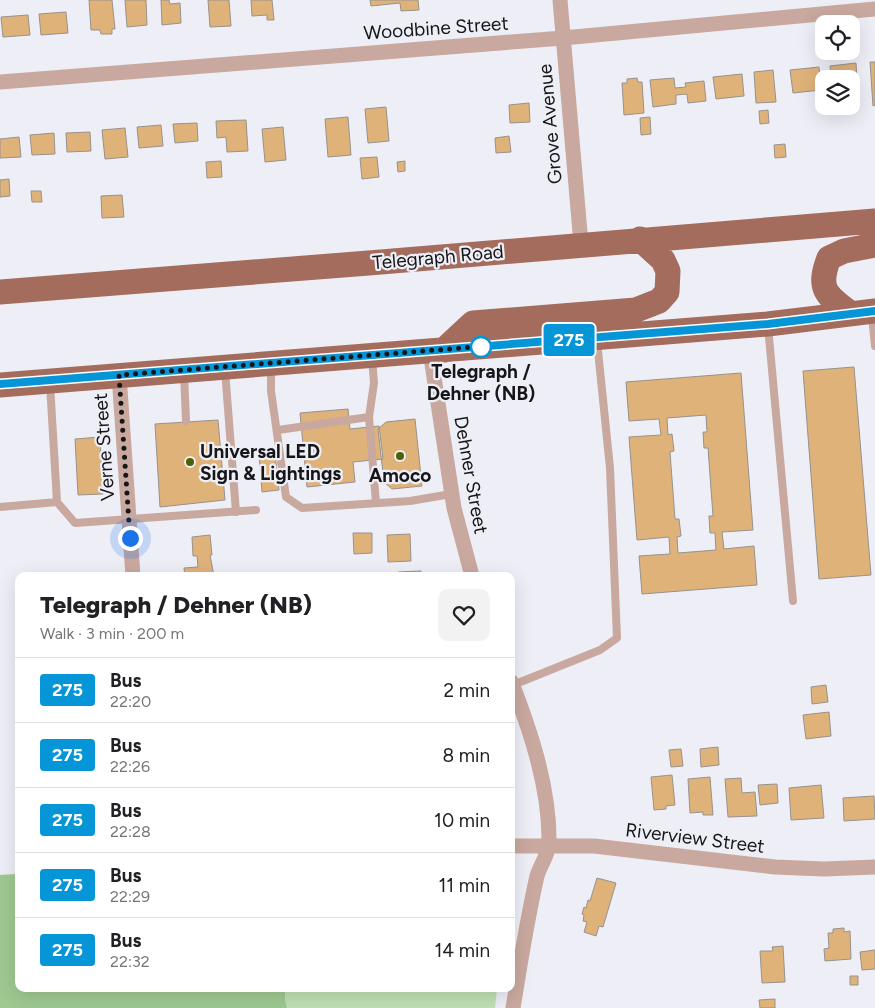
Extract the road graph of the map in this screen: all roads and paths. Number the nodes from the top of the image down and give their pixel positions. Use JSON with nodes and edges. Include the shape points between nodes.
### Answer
{"nodes":[{"id":1,"x":560,"y":0,"type":"edge"},
{"id":2,"x":875,"y":9,"type":"edge"},
{"id":3,"x":563,"y":38,"type":"junction"},
{"id":4,"x":0,"y":82,"type":"edge"},
{"id":5,"x":875,"y":221,"type":"edge"},
{"id":6,"x":640,"y":239,"type":"junction"},
{"id":7,"x":581,"y":244,"type":"junction"},
{"id":8,"x":875,"y":244,"type":"edge"},
{"id":9,"x":0,"y":292,"type":"edge"},
{"id":10,"x":866,"y":312,"type":"edge"},
{"id":11,"x":768,"y":324,"type":"junction"},
{"id":12,"x":596,"y":338,"type":"junction"},
{"id":13,"x":875,"y":346,"type":"edge"},
{"id":14,"x":437,"y":350,"type":"junction"},
{"id":15,"x":372,"y":356,"type":"junction"},
{"id":16,"x":271,"y":364,"type":"junction"},
{"id":17,"x":224,"y":368,"type":"junction"},
{"id":18,"x":184,"y":371,"type":"junction"},
{"id":19,"x":119,"y":375,"type":"junction"},
{"id":20,"x":50,"y":381,"type":"junction"},
{"id":21,"x":0,"y":384,"type":"edge"},
{"id":22,"x":370,"y":417,"type":"junction"},
{"id":23,"x":186,"y":421,"type":"dead end"},
{"id":24,"x":278,"y":430,"type":"junction"},
{"id":25,"x":451,"y":494,"type":"junction"},
{"id":26,"x":57,"y":502,"type":"junction"},
{"id":27,"x":376,"y":503,"type":"junction"},
{"id":28,"x":0,"y":507,"type":"edge"},
{"id":29,"x":256,"y":510,"type":"dead end"},
{"id":30,"x":236,"y":512,"type":"junction"},
{"id":31,"x":129,"y":520,"type":"junction"},
{"id":32,"x":133,"y":572,"type":"edge"},
{"id":33,"x":471,"y":572,"type":"edge"},
{"id":34,"x":793,"y":601,"type":"dead end"},
{"id":35,"x":515,"y":682,"type":"edge"},
{"id":36,"x":515,"y":692,"type":"edge"},
{"id":37,"x":515,"y":846,"type":"edge"},
{"id":38,"x":549,"y":846,"type":"junction"},
{"id":39,"x":875,"y":867,"type":"edge"},
{"id":40,"x":513,"y":1008,"type":"edge"}],
"edges":[{"from":1,"to":3,"type":"street","name":"Grove Avenue"},
{"from":2,"to":3,"type":"street","name":"Woodbine Street"},
{"from":3,"to":4,"type":"street","name":"Woodbine Street"},
{"from":3,"to":7,"type":"street","name":"Grove Avenue"},
{"from":5,"to":6,"type":"main road","name":"Telegraph Road"},
{"from":6,"to":7,"type":"main road","name":"Telegraph Road"},
{"from":6,"to":14,"type":"main road","via":[[663,260],[668,270],[667,292],[660,301],[636,310],[473,323]]},
{"from":7,"to":9,"type":"main road","name":"Telegraph Road"},
{"from":8,"to":10,"type":"main road","via":[[844,250],[829,258],[824,270],[828,297]]},
{"from":10,"to":11,"type":"main road"},
{"from":10,"to":13,"type":"lane"},
{"from":11,"to":12,"type":"main road"},
{"from":11,"to":34,"type":"lane"},
{"from":12,"to":14,"type":"main road"},
{"from":12,"to":35,"type":"lane","via":[[610,468],[617,638],[600,650]]},
{"from":14,"to":15,"type":"main road"},
{"from":14,"to":25,"type":"street","name":"Dehner Street"},
{"from":15,"to":16,"type":"main road"},
{"from":15,"to":22,"type":"lane","via":[[374,383]]},
{"from":16,"to":17,"type":"main road"},
{"from":16,"to":24,"type":"lane"},
{"from":17,"to":18,"type":"main road"},
{"from":17,"to":30,"type":"lane"},
{"from":18,"to":19,"type":"main road"},
{"from":18,"to":23,"type":"lane"},
{"from":19,"to":20,"type":"main road"},
{"from":19,"to":31,"type":"street","name":"Verne Street"},
{"from":20,"to":21,"type":"main road"},
{"from":20,"to":26,"type":"lane"},
{"from":22,"to":24,"type":"lane"},
{"from":22,"to":27,"type":"lane"},
{"from":24,"to":27,"type":"lane","via":[[286,497],[302,508]]},
{"from":25,"to":27,"type":"lane"},
{"from":25,"to":33,"type":"street","name":"Dehner Street"},
{"from":26,"to":28,"type":"lane"},
{"from":26,"to":31,"type":"lane","via":[[75,523]]},
{"from":29,"to":30,"type":"lane"},
{"from":30,"to":31,"type":"lane"},
{"from":31,"to":32,"type":"street","name":"Verne Street"},
{"from":36,"to":38,"type":"street","via":[[546,799]]},
{"from":37,"to":38,"type":"street","name":"Riverview Street"},
{"from":38,"to":39,"type":"street","name":"Riverview Street","via":[[594,846],[775,867]]},
{"from":38,"to":40,"type":"street","via":[[538,874]]}]}
